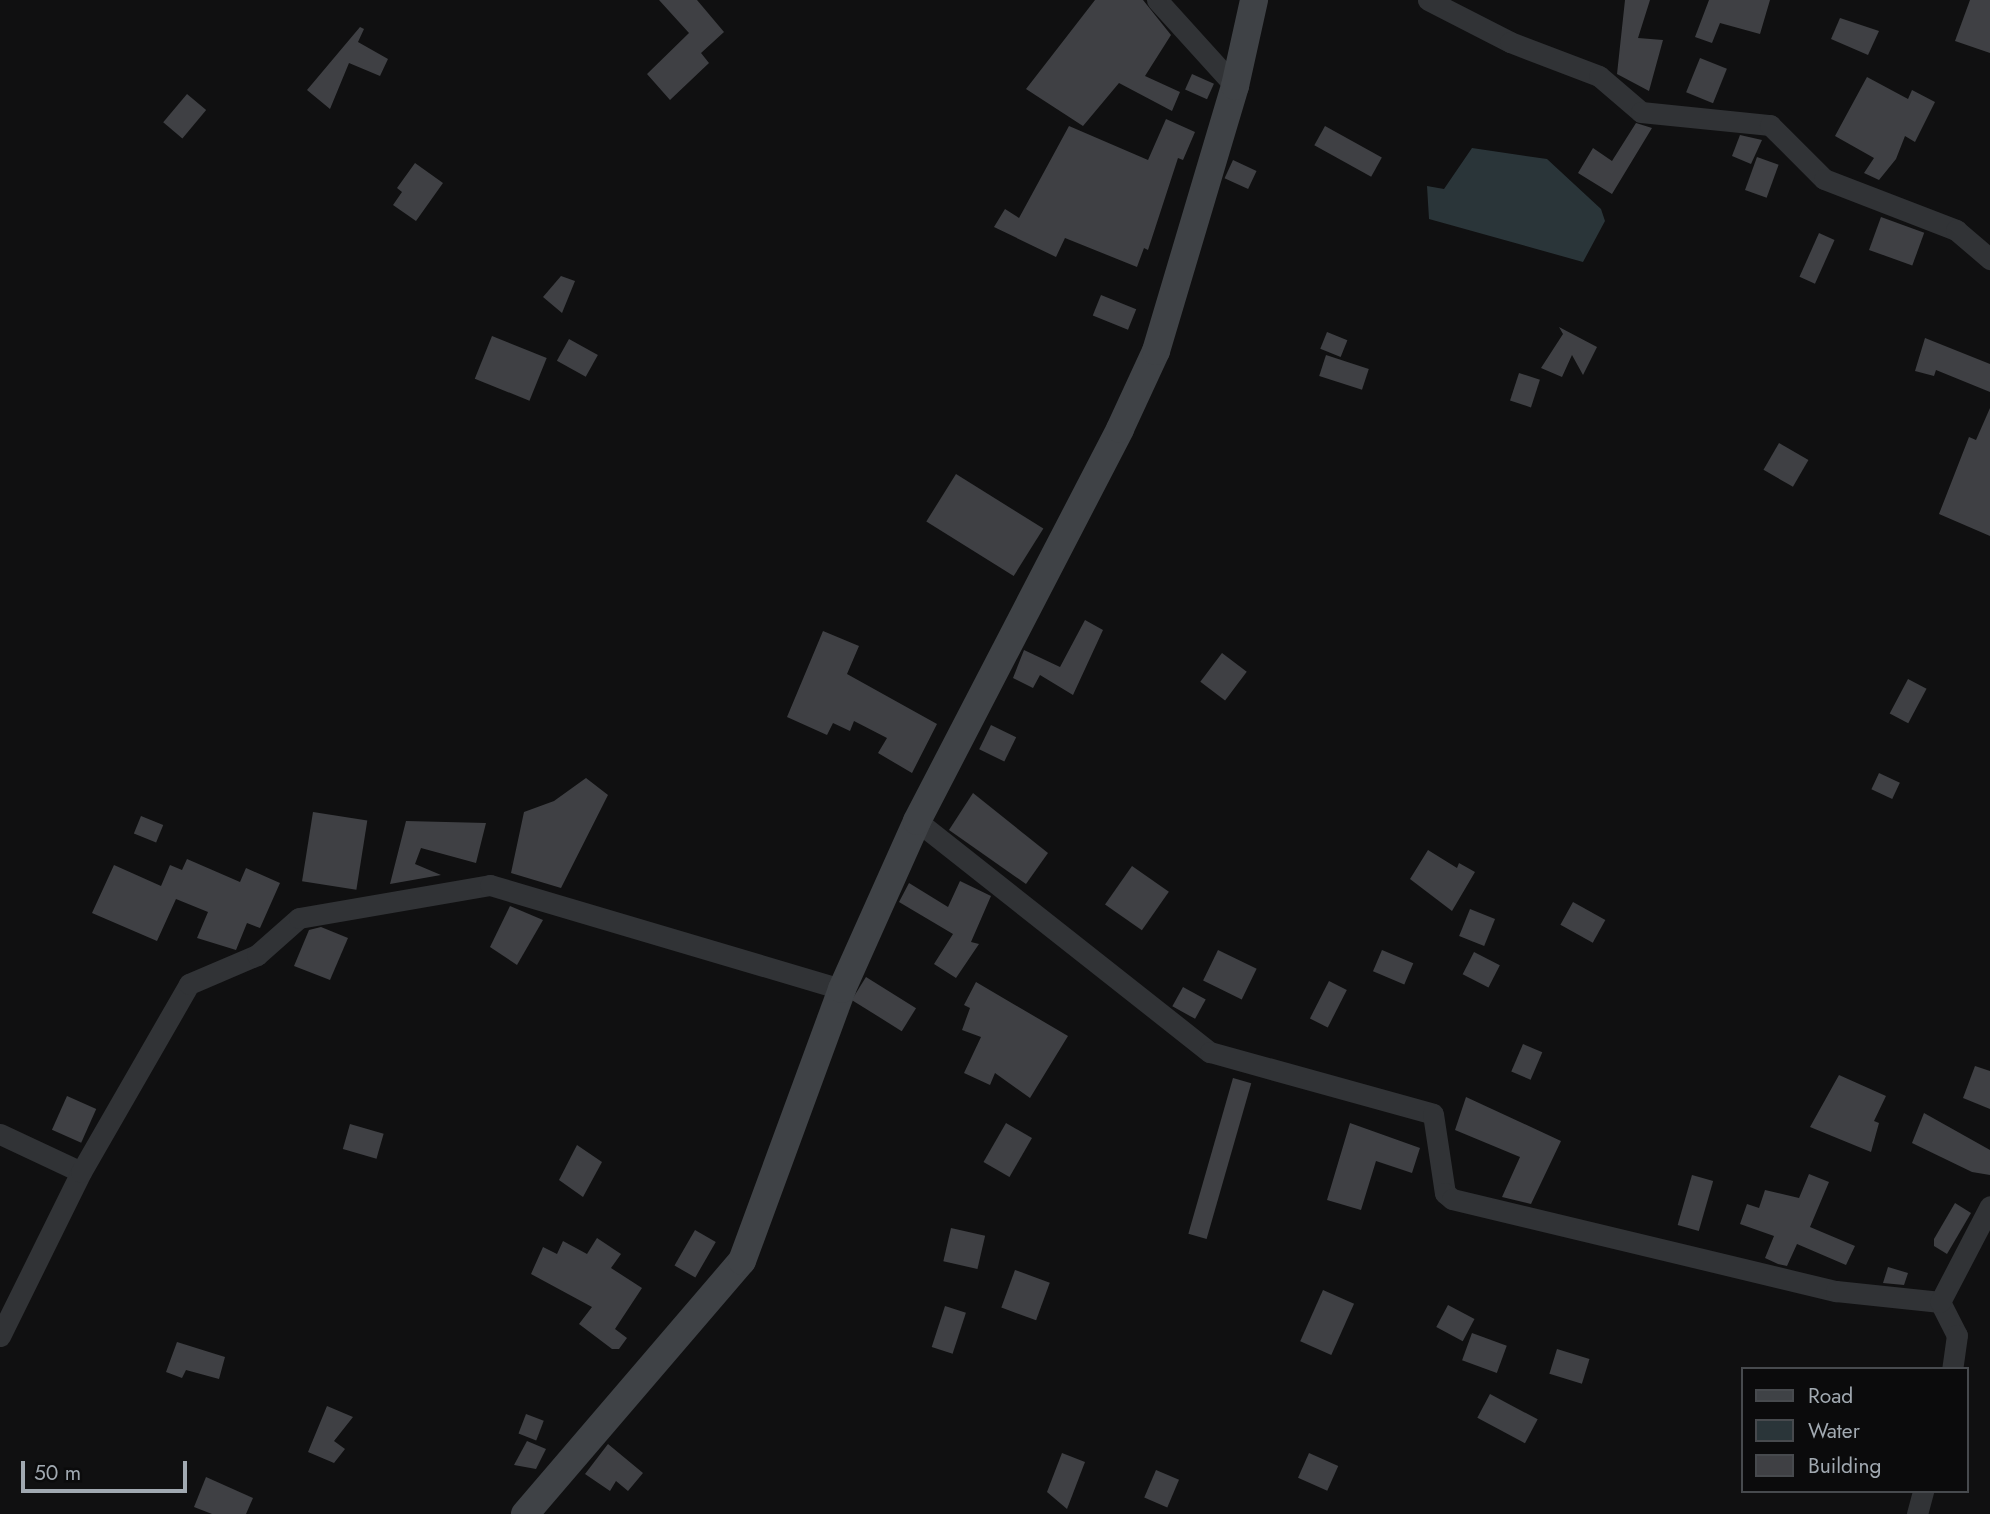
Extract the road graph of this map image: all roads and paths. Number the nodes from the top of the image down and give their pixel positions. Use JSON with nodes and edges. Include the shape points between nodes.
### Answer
{"nodes":[{"id":1,"x":1157,"y":0,"type":"edge"},
{"id":2,"x":1254,"y":0,"type":"edge"},
{"id":3,"x":1428,"y":0,"type":"edge"},
{"id":4,"x":1235,"y":86,"type":"junction"},
{"id":5,"x":1990,"y":259,"type":"edge"},
{"id":6,"x":917,"y":821,"type":"junction"},
{"id":7,"x":842,"y":989,"type":"junction"},
{"id":8,"x":0,"y":1134,"type":"edge"},
{"id":9,"x":81,"y":1172,"type":"junction"},
{"id":10,"x":1990,"y":1206,"type":"edge"},
{"id":11,"x":1940,"y":1302,"type":"junction"},
{"id":12,"x":0,"y":1336,"type":"edge"},
{"id":13,"x":1952,"y":1367,"type":"edge"},
{"id":14,"x":1922,"y":1493,"type":"edge"},
{"id":15,"x":525,"y":1514,"type":"edge"},
{"id":16,"x":1917,"y":1514,"type":"edge"}],
"edges":[{"from":1,"to":4,"type":"street"},
{"from":2,"to":4,"type":"street"},
{"from":3,"to":5,"type":"street","via":[[1510,42],[1599,76],[1642,112],[1770,125],[1824,179],[1956,230]]},
{"from":4,"to":6,"type":"street","via":[[1156,351]]},
{"from":6,"to":7,"type":"street"},
{"from":6,"to":11,"type":"street","via":[[1210,1052],[1433,1114],[1445,1194],[1452,1199],[1836,1291]]},
{"from":7,"to":9,"type":"street","via":[[490,885],[299,918],[257,955],[193,979]]},
{"from":7,"to":15,"type":"street","via":[[742,1261]]},
{"from":8,"to":9,"type":"street"},
{"from":9,"to":12,"type":"street"},
{"from":10,"to":11,"type":"street"},
{"from":11,"to":13,"type":"street","via":[[1957,1335]]},
{"from":14,"to":16,"type":"street"}]}
